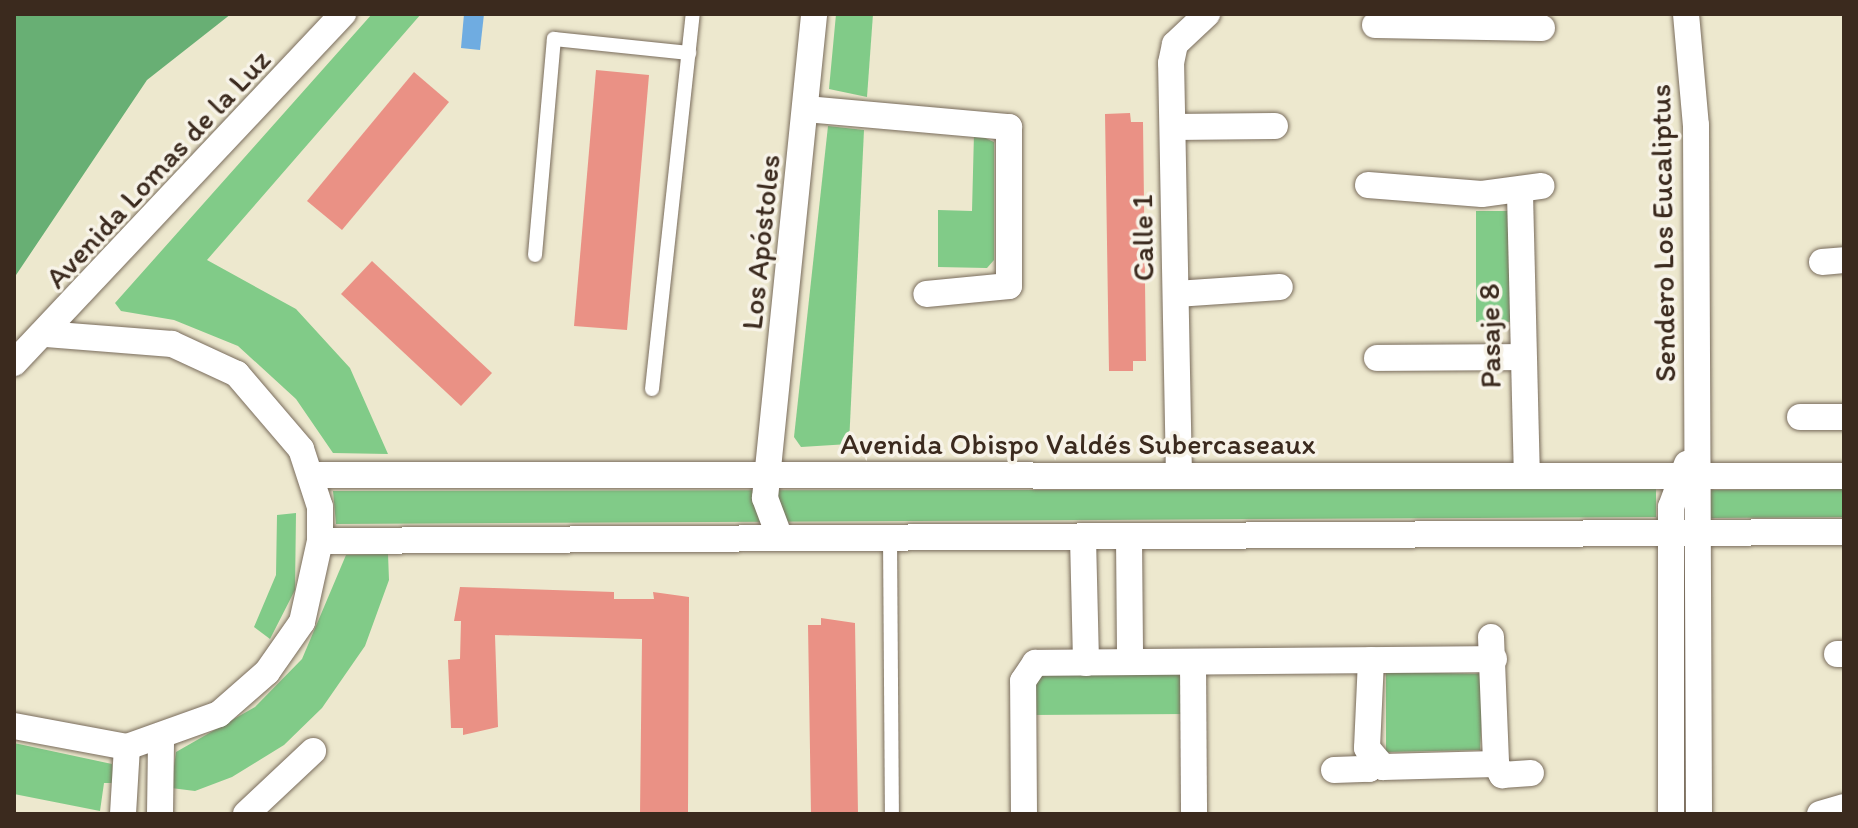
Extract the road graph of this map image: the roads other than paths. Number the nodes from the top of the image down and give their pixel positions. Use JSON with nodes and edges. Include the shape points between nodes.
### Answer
{"nodes":[{"id":1,"x":343,"y":14,"type":"edge"},
{"id":2,"x":693,"y":14,"type":"edge"},
{"id":3,"x":814,"y":14,"type":"edge"},
{"id":4,"x":1207,"y":14,"type":"edge"},
{"id":5,"x":1686,"y":14,"type":"edge"},
{"id":6,"x":1503,"y":20,"type":"edge"},
{"id":7,"x":1375,"y":25,"type":"dead end"},
{"id":8,"x":1542,"y":28,"type":"dead end"},
{"id":9,"x":689,"y":53,"type":"junction"},
{"id":10,"x":806,"y":109,"type":"junction"},
{"id":11,"x":1275,"y":126,"type":"dead end"},
{"id":12,"x":1173,"y":127,"type":"junction"},
{"id":13,"x":1368,"y":185,"type":"dead end"},
{"id":14,"x":535,"y":255,"type":"dead end"},
{"id":15,"x":1280,"y":287,"type":"dead end"},
{"id":16,"x":926,"y":294,"type":"dead end"},
{"id":17,"x":1176,"y":294,"type":"junction"},
{"id":18,"x":46,"y":334,"type":"junction"},
{"id":19,"x":1522,"y":357,"type":"junction"},
{"id":20,"x":1377,"y":358,"type":"dead end"},
{"id":21,"x":14,"y":363,"type":"edge"},
{"id":22,"x":652,"y":389,"type":"dead end"},
{"id":23,"x":1800,"y":417,"type":"dead end"},
{"id":24,"x":1844,"y":417,"type":"edge"},
{"id":25,"x":1692,"y":468,"type":"junction"},
{"id":26,"x":313,"y":475,"type":"junction"},
{"id":27,"x":770,"y":475,"type":"junction"},
{"id":28,"x":1179,"y":476,"type":"junction"},
{"id":29,"x":1527,"y":476,"type":"junction"},
{"id":30,"x":1844,"y":476,"type":"edge"},
{"id":31,"x":1670,"y":532,"type":"junction"},
{"id":32,"x":1700,"y":532,"type":"junction"},
{"id":33,"x":1844,"y":532,"type":"edge"},
{"id":34,"x":1129,"y":537,"type":"junction"},
{"id":35,"x":780,"y":538,"type":"junction"},
{"id":36,"x":890,"y":538,"type":"junction"},
{"id":37,"x":1083,"y":538,"type":"junction"},
{"id":38,"x":320,"y":541,"type":"junction"},
{"id":39,"x":1371,"y":660,"type":"junction"},
{"id":40,"x":1130,"y":662,"type":"junction"},
{"id":41,"x":1086,"y":663,"type":"junction"},
{"id":42,"x":1193,"y":663,"type":"junction"},
{"id":43,"x":14,"y":726,"type":"edge"},
{"id":44,"x":161,"y":740,"type":"junction"},
{"id":45,"x":127,"y":747,"type":"junction"},
{"id":46,"x":313,"y":751,"type":"dead end"},
{"id":47,"x":1377,"y":761,"type":"junction"},
{"id":48,"x":1496,"y":764,"type":"junction"},
{"id":49,"x":1334,"y":770,"type":"dead end"},
{"id":50,"x":1531,"y":773,"type":"dead end"},
{"id":51,"x":1844,"y":807,"type":"edge"},
{"id":52,"x":123,"y":814,"type":"edge"},
{"id":53,"x":160,"y":814,"type":"edge"},
{"id":54,"x":246,"y":814,"type":"edge"},
{"id":55,"x":892,"y":814,"type":"edge"},
{"id":56,"x":1024,"y":814,"type":"edge"},
{"id":57,"x":1194,"y":814,"type":"edge"},
{"id":58,"x":1671,"y":814,"type":"edge"},
{"id":59,"x":1699,"y":814,"type":"edge"},
{"id":60,"x":1820,"y":814,"type":"edge"}],
"edges":[{"from":1,"to":18,"type":"street","name":"Avenida Lomas de la Luz"},
{"from":2,"to":9,"type":"lane"},
{"from":3,"to":10,"type":"street","name":"Los Apóstoles"},
{"from":4,"to":12,"type":"street","name":"Calle 1","via":[[1175,44]]},
{"from":5,"to":25,"type":"street","name":"Sendero Los Eucaliptus","via":[[1696,125]]},
{"from":6,"to":7,"type":"street"},
{"from":6,"to":8,"type":"street"},
{"from":9,"to":14,"type":"lane","via":[[554,39]]},
{"from":9,"to":22,"type":"lane"},
{"from":10,"to":16,"type":"street","via":[[1009,127],[1009,286]]},
{"from":10,"to":27,"type":"street","name":"Los Apóstoles"},
{"from":11,"to":12,"type":"street"},
{"from":12,"to":17,"type":"street","name":"Calle 1"},
{"from":13,"to":19,"type":"street","name":"Pasaje 8","via":[[1530,190]]},
{"from":15,"to":17,"type":"street"},
{"from":17,"to":28,"type":"street","name":"Calle 1"},
{"from":18,"to":21,"type":"street","name":"Avenida Lomas de la Luz"},
{"from":18,"to":26,"type":"street","via":[[145,338],[218,362],[280,416]]},
{"from":19,"to":20,"type":"street"},
{"from":19,"to":29,"type":"street","name":"Pasaje 8"},
{"from":23,"to":24,"type":"street"},
{"from":25,"to":29,"type":"street","name":"Avenida Obispo Valdés Subercaseaux"},
{"from":25,"to":30,"type":"street","name":"Avenida Obispo Valdés Subercaseaux"},
{"from":25,"to":31,"type":"street"},
{"from":25,"to":32,"type":"street"},
{"from":26,"to":27,"type":"street","name":"Avenida Obispo Valdés Subercaseaux"},
{"from":26,"to":38,"type":"street"},
{"from":27,"to":28,"type":"street","name":"Avenida Obispo Valdés Subercaseaux"},
{"from":27,"to":35,"type":"street","name":"Los Apóstoles","via":[[766,511]]},
{"from":28,"to":29,"type":"street","name":"Avenida Obispo Valdés Subercaseaux"},
{"from":31,"to":32,"type":"street"},
{"from":31,"to":34,"type":"street"},
{"from":31,"to":58,"type":"street"},
{"from":32,"to":33,"type":"street"},
{"from":32,"to":59,"type":"street"},
{"from":34,"to":37,"type":"street"},
{"from":34,"to":40,"type":"street"},
{"from":35,"to":36,"type":"street"},
{"from":35,"to":38,"type":"street"},
{"from":36,"to":37,"type":"street"},
{"from":36,"to":55,"type":"lane"},
{"from":37,"to":41,"type":"street"},
{"from":38,"to":44,"type":"street","via":[[311,601],[267,672],[219,714]]},
{"from":39,"to":42,"type":"street"},
{"from":39,"to":47,"type":"street","via":[[1367,748]]},
{"from":39,"to":48,"type":"street","via":[[1493,648]]},
{"from":40,"to":41,"type":"street"},
{"from":40,"to":42,"type":"street"},
{"from":41,"to":56,"type":"street","via":[[1035,663],[1027,671]]},
{"from":42,"to":57,"type":"street"},
{"from":43,"to":45,"type":"street"},
{"from":44,"to":45,"type":"street"},
{"from":44,"to":53,"type":"street"},
{"from":45,"to":52,"type":"street"},
{"from":46,"to":54,"type":"street"},
{"from":47,"to":48,"type":"street","via":[[1383,767]]},
{"from":47,"to":49,"type":"street","via":[[1369,769]]},
{"from":48,"to":50,"type":"street","via":[[1502,775]]},
{"from":51,"to":60,"type":"street"}]}
